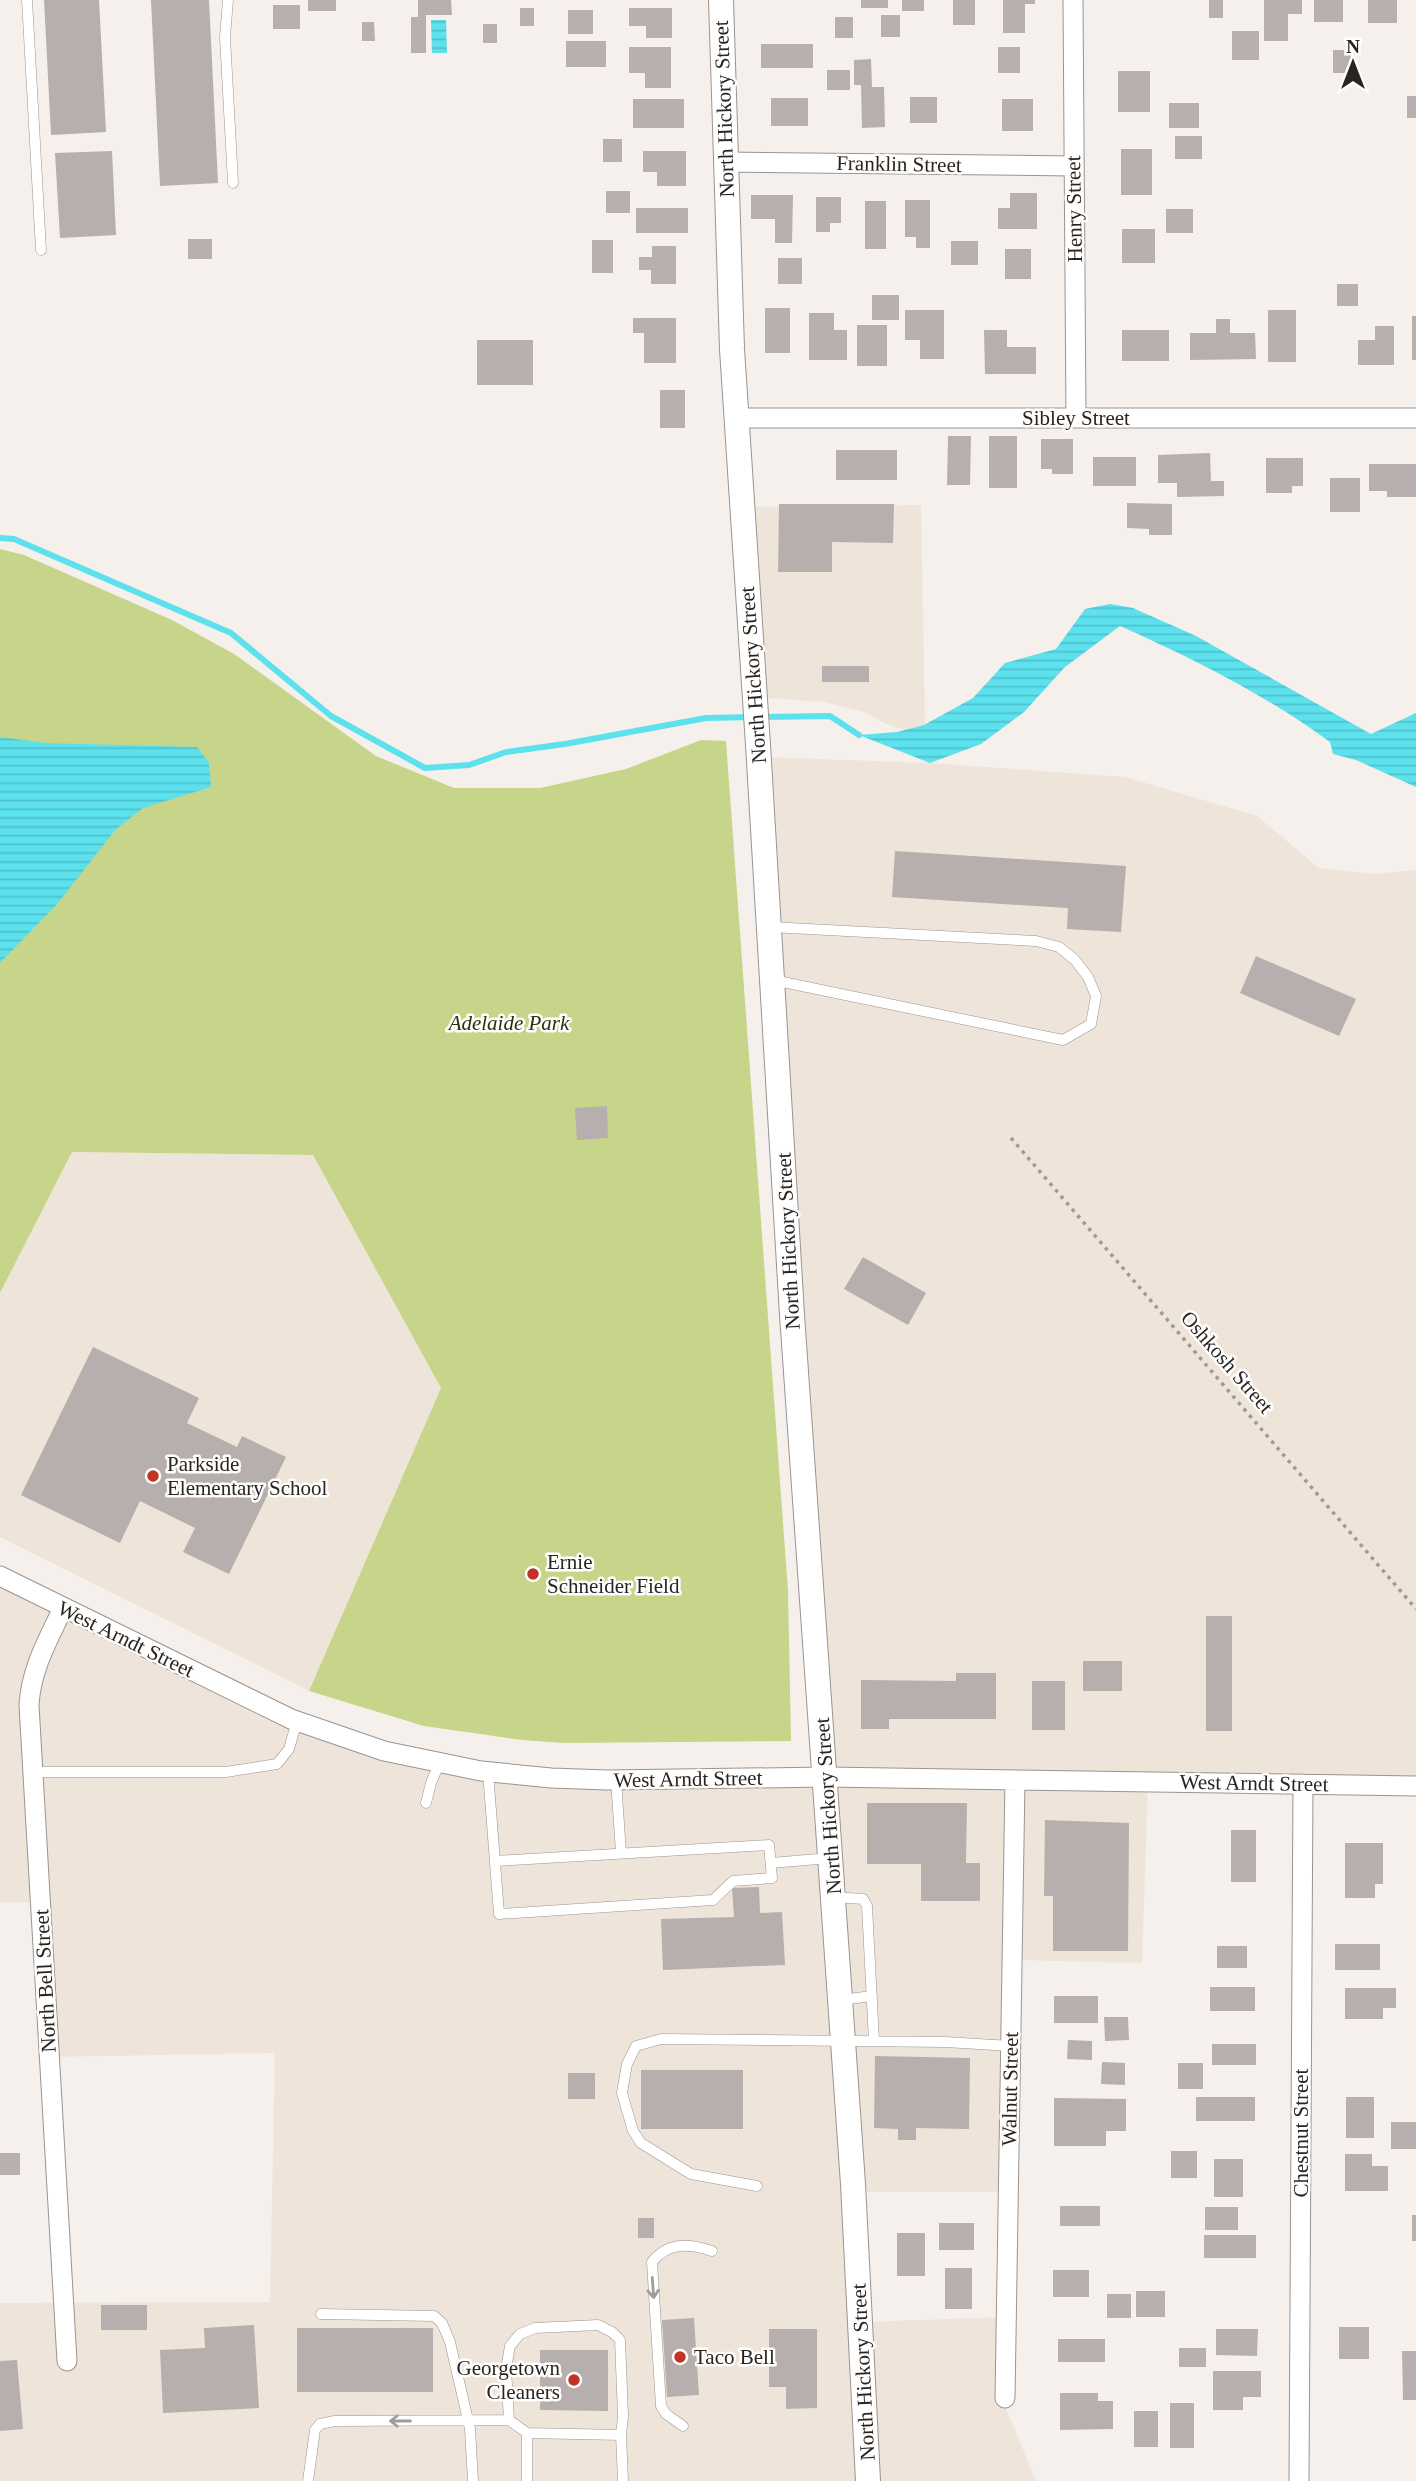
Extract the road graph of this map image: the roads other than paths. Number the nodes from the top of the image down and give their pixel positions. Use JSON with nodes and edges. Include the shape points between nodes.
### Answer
{"nodes":[{"id":1,"x":27,"y":0,"type":"edge"},
{"id":2,"x":228,"y":0,"type":"edge"},
{"id":3,"x":721,"y":0,"type":"edge"},
{"id":4,"x":1073,"y":0,"type":"edge"},
{"id":5,"x":725,"y":162,"type":"junction"},
{"id":6,"x":1073,"y":166,"type":"junction"},
{"id":7,"x":233,"y":183,"type":"dead end"},
{"id":8,"x":41,"y":250,"type":"dead end"},
{"id":9,"x":736,"y":418,"type":"junction"},
{"id":10,"x":1076,"y":418,"type":"junction"},
{"id":11,"x":1416,"y":418,"type":"edge"},
{"id":12,"x":769,"y":927,"type":"junction"},
{"id":13,"x":772,"y":980,"type":"junction"},
{"id":14,"x":0,"y":1576,"type":"edge"},
{"id":15,"x":63,"y":1608,"type":"junction"},
{"id":16,"x":297,"y":1721,"type":"junction"},
{"id":17,"x":439,"y":1764,"type":"junction"},
{"id":18,"x":488,"y":1772,"type":"junction"},
{"id":19,"x":33,"y":1773,"type":"junction"},
{"id":20,"x":826,"y":1777,"type":"junction"},
{"id":21,"x":616,"y":1780,"type":"junction"},
{"id":22,"x":1015,"y":1780,"type":"junction"},
{"id":23,"x":1303,"y":1784,"type":"junction"},
{"id":24,"x":1416,"y":1786,"type":"edge"},
{"id":25,"x":426,"y":1803,"type":"dead end"},
{"id":26,"x":621,"y":1853,"type":"junction"},
{"id":27,"x":831,"y":1858,"type":"junction"},
{"id":28,"x":495,"y":1861,"type":"junction"},
{"id":29,"x":771,"y":1863,"type":"junction"},
{"id":30,"x":834,"y":1897,"type":"junction"},
{"id":31,"x":872,"y":1996,"type":"junction"},
{"id":32,"x":841,"y":2000,"type":"junction"},
{"id":33,"x":844,"y":2041,"type":"junction"},
{"id":34,"x":874,"y":2041,"type":"junction"},
{"id":35,"x":1011,"y":2046,"type":"junction"},
{"id":36,"x":757,"y":2186,"type":"dead end"},
{"id":37,"x":712,"y":2251,"type":"dead end"},
{"id":38,"x":321,"y":2314,"type":"dead end"},
{"id":39,"x":67,"y":2361,"type":"dead end"},
{"id":40,"x":1005,"y":2398,"type":"dead end"},
{"id":41,"x":468,"y":2420,"type":"junction"},
{"id":42,"x":509,"y":2420,"type":"junction"},
{"id":43,"x":683,"y":2426,"type":"dead end"},
{"id":44,"x":527,"y":2432,"type":"junction"},
{"id":45,"x":621,"y":2435,"type":"junction"},
{"id":46,"x":308,"y":2481,"type":"edge"},
{"id":47,"x":473,"y":2481,"type":"edge"},
{"id":48,"x":527,"y":2481,"type":"edge"},
{"id":49,"x":623,"y":2481,"type":"edge"},
{"id":50,"x":869,"y":2481,"type":"edge"},
{"id":51,"x":1299,"y":2481,"type":"edge"}],
"edges":[{"from":1,"to":8,"type":"lane"},
{"from":2,"to":7,"type":"lane","via":[[225,37]]},
{"from":3,"to":5,"type":"street","name":"North Hickory Street"},
{"from":4,"to":6,"type":"street","name":"Henry Street"},
{"from":5,"to":6,"type":"street","name":"Franklin Street"},
{"from":5,"to":9,"type":"street","name":"North Hickory Street"},
{"from":6,"to":10,"type":"street","name":"Henry Street"},
{"from":9,"to":10,"type":"street","name":"Sibley Street"},
{"from":9,"to":12,"type":"street","name":"North Hickory Street"},
{"from":10,"to":11,"type":"street","name":"Sibley Street"},
{"from":12,"to":13,"type":"street","name":"North Hickory Street"},
{"from":12,"to":13,"type":"lane","via":[[1036,941],[1059,947],[1075,960],[1096,996],[1091,1024],[1063,1040]]},
{"from":13,"to":20,"type":"street","name":"North Hickory Street"},
{"from":14,"to":15,"type":"street","name":"West Arndt Street"},
{"from":15,"to":16,"type":"street","name":"West Arndt Street"},
{"from":15,"to":19,"type":"street","name":"North Bell Street","via":[[32,1678]]},
{"from":16,"to":17,"type":"street","name":"West Arndt Street"},
{"from":16,"to":19,"type":"lane","via":[[289,1749],[277,1764],[226,1772]]},
{"from":17,"to":18,"type":"street","name":"West Arndt Street"},
{"from":17,"to":25,"type":"lane"},
{"from":18,"to":21,"type":"street","name":"West Arndt Street"},
{"from":18,"to":28,"type":"lane"},
{"from":19,"to":39,"type":"street","name":"North Bell Street"},
{"from":20,"to":21,"type":"street","name":"West Arndt Street"},
{"from":20,"to":22,"type":"street","name":"West Arndt Street"},
{"from":20,"to":27,"type":"street","name":"North Hickory Street"},
{"from":21,"to":26,"type":"lane"},
{"from":22,"to":23,"type":"street","name":"West Arndt Street"},
{"from":22,"to":35,"type":"street","name":"Walnut Street"},
{"from":23,"to":24,"type":"street","name":"West Arndt Street"},
{"from":23,"to":51,"type":"street","name":"Chestnut Street"},
{"from":26,"to":28,"type":"lane"},
{"from":26,"to":29,"type":"lane","via":[[769,1845]]},
{"from":27,"to":29,"type":"lane"},
{"from":27,"to":30,"type":"street","name":"North Hickory Street"},
{"from":28,"to":29,"type":"lane","via":[[499,1914],[713,1900],[733,1881],[772,1878]]},
{"from":30,"to":31,"type":"lane","via":[[863,1899],[867,1906]]},
{"from":30,"to":32,"type":"street","name":"North Hickory Street"},
{"from":31,"to":32,"type":"lane"},
{"from":31,"to":34,"type":"lane"},
{"from":32,"to":33,"type":"street","name":"North Hickory Street"},
{"from":33,"to":34,"type":"lane"},
{"from":33,"to":36,"type":"lane","via":[[661,2039],[636,2046],[622,2093],[641,2143],[691,2174]]},
{"from":33,"to":50,"type":"street","name":"North Hickory Street"},
{"from":34,"to":35,"type":"lane"},
{"from":35,"to":40,"type":"street","name":"Walnut Street"},
{"from":37,"to":43,"type":"lane","one_way":true,"via":[[670,2247],[652,2262],[661,2406]]},
{"from":38,"to":41,"type":"lane","via":[[434,2316],[450,2342]]},
{"from":41,"to":42,"type":"lane"},
{"from":41,"to":46,"type":"lane","one_way":true,"via":[[320,2424]]},
{"from":41,"to":47,"type":"lane"},
{"from":42,"to":44,"type":"lane"},
{"from":42,"to":45,"type":"lane","via":[[506,2369],[510,2346],[520,2334],[536,2328],[598,2325],[620,2340]]},
{"from":44,"to":45,"type":"lane"},
{"from":44,"to":48,"type":"lane"},
{"from":45,"to":49,"type":"lane"}]}
